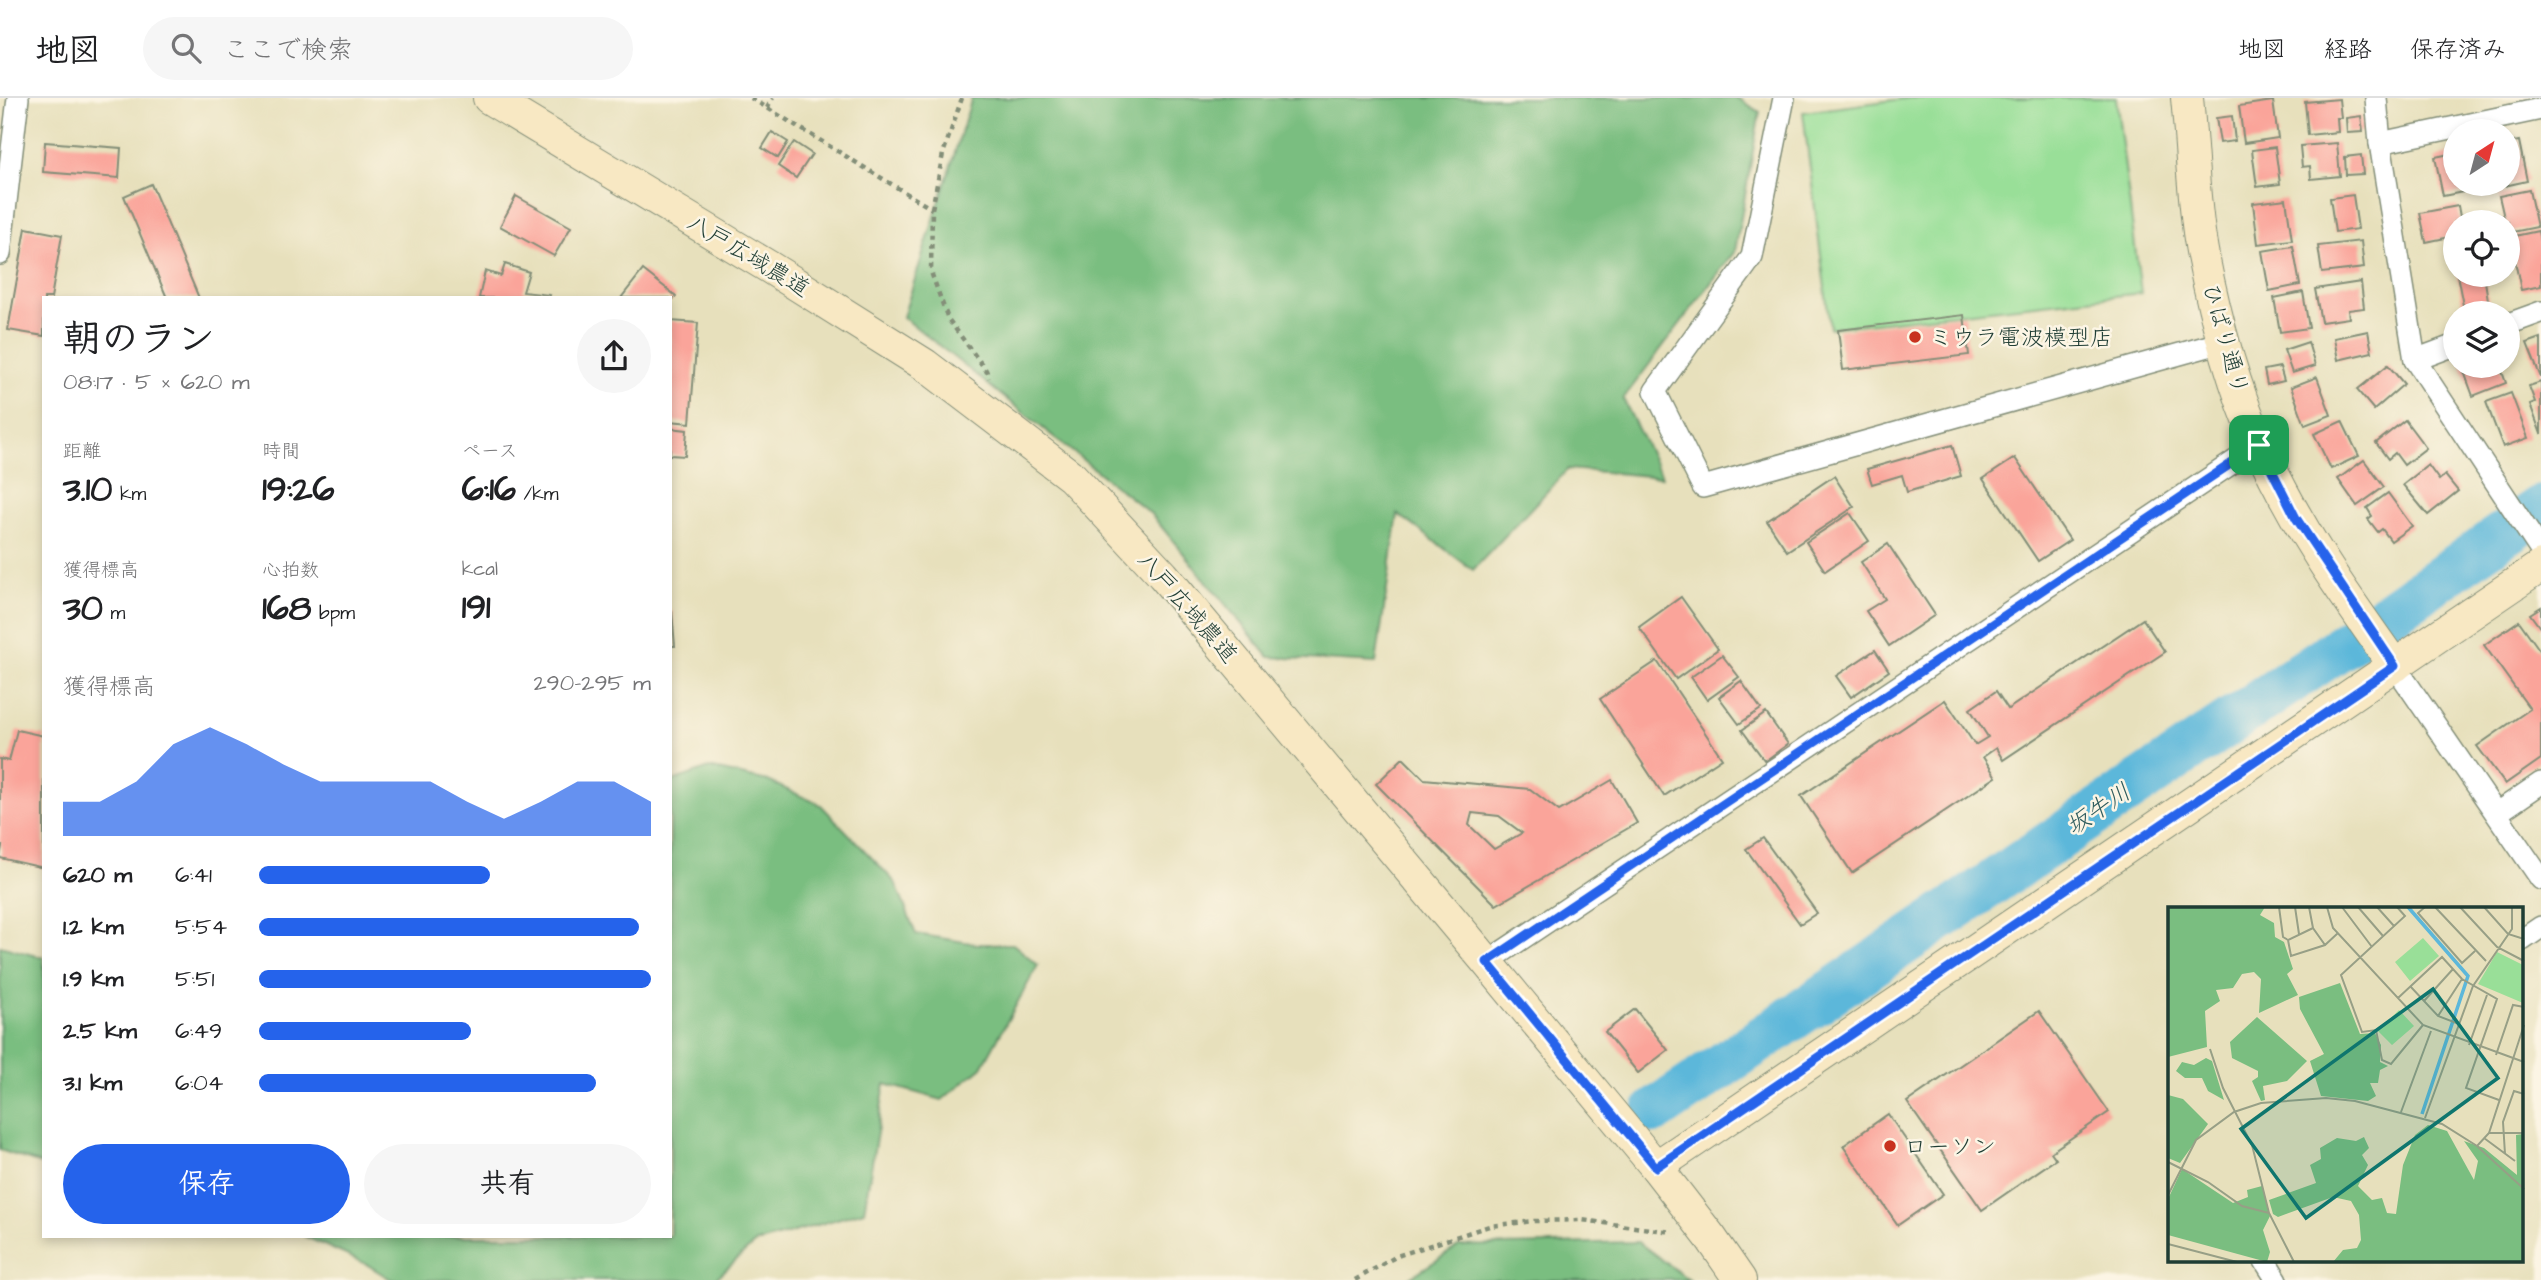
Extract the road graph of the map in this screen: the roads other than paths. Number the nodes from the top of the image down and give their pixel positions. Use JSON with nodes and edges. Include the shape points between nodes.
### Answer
{"nodes":[{"id":1,"x":18,"y":98,"type":"edge"},
{"id":2,"x":489,"y":98,"type":"edge"},
{"id":3,"x":1784,"y":98,"type":"edge"},
{"id":4,"x":2187,"y":98,"type":"edge"},
{"id":5,"x":2376,"y":98,"type":"edge"},
{"id":6,"x":2541,"y":109,"type":"edge"},
{"id":7,"x":2380,"y":143,"type":"junction"},
{"id":8,"x":0,"y":254,"type":"edge"},
{"id":9,"x":2541,"y":312,"type":"edge"},
{"id":10,"x":2520,"y":320,"type":"edge"},
{"id":11,"x":2222,"y":342,"type":"junction"},
{"id":12,"x":2443,"y":350,"type":"edge"},
{"id":13,"x":2415,"y":360,"type":"junction"},
{"id":14,"x":2259,"y":445,"type":"junction"},
{"id":15,"x":2539,"y":554,"type":"edge"},
{"id":16,"x":2389,"y":658,"type":"junction"},
{"id":17,"x":2541,"y":783,"type":"edge"},
{"id":18,"x":2497,"y":813,"type":"junction"},
{"id":19,"x":2541,"y":879,"type":"edge"},
{"id":20,"x":2541,"y":927,"type":"edge"},
{"id":21,"x":2524,"y":939,"type":"edge"},
{"id":22,"x":1487,"y":962,"type":"junction"},
{"id":23,"x":1656,"y":1167,"type":"junction"},
{"id":24,"x":2265,"y":1262,"type":"edge"},
{"id":25,"x":1740,"y":1280,"type":"edge"},
{"id":26,"x":2277,"y":1280,"type":"edge"}],
"edges":[{"from":1,"to":8,"type":"street"},
{"from":2,"to":22,"type":"street","name":"八戸広域農道","via":[[925,365],[1072,477],[1163,575]]},
{"from":3,"to":11,"type":"street","via":[[1752,257],[1656,391],[1703,487]]},
{"from":4,"to":11,"type":"street","name":"ひばり通り","via":[[2202,248]]},
{"from":5,"to":7,"type":"street"},
{"from":6,"to":7,"type":"street"},
{"from":7,"to":13,"type":"street"},
{"from":9,"to":10,"type":"street"},
{"from":11,"to":14,"type":"street","name":"ひばり通り"},
{"from":12,"to":13,"type":"street"},
{"from":13,"to":15,"type":"street"},
{"from":14,"to":16,"type":"street","name":"ひばり通り","via":[[2296,518]]},
{"from":14,"to":22,"type":"street"},
{"from":15,"to":16,"type":"street"},
{"from":16,"to":18,"type":"street"},
{"from":16,"to":23,"type":"street"},
{"from":17,"to":18,"type":"street"},
{"from":18,"to":19,"type":"street"},
{"from":20,"to":21,"type":"street"},
{"from":22,"to":23,"type":"street","name":"八戸広域農道"},
{"from":23,"to":25,"type":"street","name":"八戸広域農道"},
{"from":24,"to":26,"type":"street"}]}
